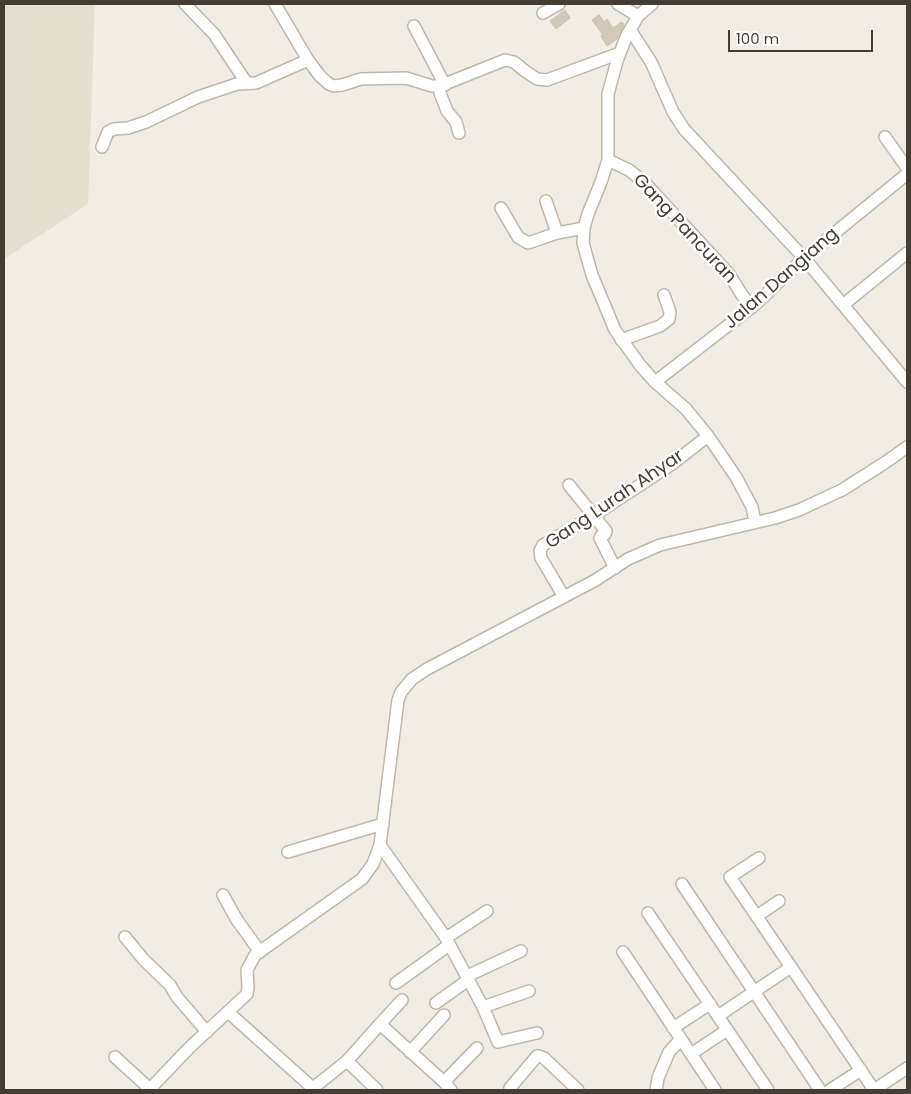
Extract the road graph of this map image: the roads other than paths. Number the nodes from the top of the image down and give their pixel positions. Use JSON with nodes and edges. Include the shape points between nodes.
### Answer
{"nodes":[{"id":1,"x":185,"y":4,"type":"edge"},
{"id":2,"x":559,"y":4,"type":"edge"},
{"id":3,"x":618,"y":4,"type":"edge"},
{"id":4,"x":652,"y":4,"type":"edge"},
{"id":5,"x":279,"y":5,"type":"edge"},
{"id":6,"x":543,"y":13,"type":"dead end"},
{"id":7,"x":638,"y":16,"type":"junction"},
{"id":8,"x":414,"y":26,"type":"dead end"},
{"id":9,"x":631,"y":31,"type":"junction"},
{"id":10,"x":620,"y":53,"type":"junction"},
{"id":11,"x":308,"y":60,"type":"junction"},
{"id":12,"x":246,"y":82,"type":"junction"},
{"id":13,"x":443,"y":86,"type":"junction"},
{"id":14,"x":459,"y":133,"type":"dead end"},
{"id":15,"x":885,"y":137,"type":"dead end"},
{"id":16,"x":102,"y":147,"type":"dead end"},
{"id":17,"x":608,"y":160,"type":"junction"},
{"id":18,"x":907,"y":168,"type":"edge"},
{"id":19,"x":907,"y":174,"type":"edge"},
{"id":20,"x":546,"y":201,"type":"dead end"},
{"id":21,"x":501,"y":208,"type":"dead end"},
{"id":22,"x":584,"y":228,"type":"junction"},
{"id":23,"x":557,"y":234,"type":"junction"},
{"id":24,"x":907,"y":253,"type":"edge"},
{"id":25,"x":804,"y":258,"type":"junction"},
{"id":26,"x":664,"y":295,"type":"dead end"},
{"id":27,"x":843,"y":305,"type":"junction"},
{"id":28,"x":752,"y":307,"type":"junction"},
{"id":29,"x":621,"y":340,"type":"junction"},
{"id":30,"x":655,"y":382,"type":"junction"},
{"id":31,"x":907,"y":382,"type":"edge"},
{"id":32,"x":708,"y":436,"type":"junction"},
{"id":33,"x":907,"y":447,"type":"edge"},
{"id":34,"x":569,"y":484,"type":"dead end"},
{"id":35,"x":593,"y":516,"type":"junction"},
{"id":36,"x":755,"y":522,"type":"junction"},
{"id":37,"x":615,"y":568,"type":"junction"},
{"id":38,"x":564,"y":598,"type":"junction"},
{"id":39,"x":383,"y":824,"type":"junction"},
{"id":40,"x":380,"y":846,"type":"junction"},
{"id":41,"x":288,"y":852,"type":"dead end"},
{"id":42,"x":759,"y":858,"type":"dead end"},
{"id":43,"x":682,"y":884,"type":"dead end"},
{"id":44,"x":223,"y":895,"type":"dead end"},
{"id":45,"x":779,"y":901,"type":"dead end"},
{"id":46,"x":487,"y":912,"type":"dead end"},
{"id":47,"x":648,"y":912,"type":"dead end"},
{"id":48,"x":757,"y":916,"type":"junction"},
{"id":49,"x":125,"y":937,"type":"dead end"},
{"id":50,"x":447,"y":941,"type":"junction"},
{"id":51,"x":520,"y":951,"type":"dead end"},
{"id":52,"x":260,"y":952,"type":"junction"},
{"id":53,"x":623,"y":952,"type":"dead end"},
{"id":54,"x":791,"y":967,"type":"junction"},
{"id":55,"x":467,"y":978,"type":"junction"},
{"id":56,"x":396,"y":983,"type":"dead end"},
{"id":57,"x":529,"y":991,"type":"dead end"},
{"id":58,"x":754,"y":992,"type":"junction"},
{"id":59,"x":402,"y":1000,"type":"dead end"},
{"id":60,"x":436,"y":1003,"type":"dead end"},
{"id":61,"x":710,"y":1004,"type":"junction"},
{"id":62,"x":483,"y":1007,"type":"junction"},
{"id":63,"x":228,"y":1012,"type":"junction"},
{"id":64,"x":444,"y":1015,"type":"dead end"},
{"id":65,"x":718,"y":1016,"type":"junction"},
{"id":66,"x":380,"y":1024,"type":"junction"},
{"id":67,"x":673,"y":1028,"type":"junction"},
{"id":68,"x":727,"y":1030,"type":"junction"},
{"id":69,"x":207,"y":1032,"type":"junction"},
{"id":70,"x":537,"y":1033,"type":"dead end"},
{"id":71,"x":681,"y":1039,"type":"junction"},
{"id":72,"x":477,"y":1048,"type":"dead end"},
{"id":73,"x":410,"y":1052,"type":"junction"},
{"id":74,"x":691,"y":1054,"type":"junction"},
{"id":75,"x":114,"y":1057,"type":"dead end"},
{"id":76,"x":347,"y":1060,"type":"junction"},
{"id":77,"x":907,"y":1068,"type":"edge"},
{"id":78,"x":861,"y":1070,"type":"junction"},
{"id":79,"x":449,"y":1088,"type":"edge"},
{"id":80,"x":314,"y":1089,"type":"edge"},
{"id":81,"x":149,"y":1090,"type":"edge"},
{"id":82,"x":377,"y":1090,"type":"edge"},
{"id":83,"x":510,"y":1090,"type":"edge"},
{"id":84,"x":578,"y":1090,"type":"edge"},
{"id":85,"x":656,"y":1090,"type":"edge"},
{"id":86,"x":716,"y":1090,"type":"edge"},
{"id":87,"x":768,"y":1090,"type":"edge"},
{"id":88,"x":820,"y":1090,"type":"edge"},
{"id":89,"x":830,"y":1090,"type":"edge"},
{"id":90,"x":874,"y":1090,"type":"edge"}],
"edges":[{"from":1,"to":12,"type":"street","via":[[214,34]]},
{"from":2,"to":6,"type":"street"},
{"from":3,"to":7,"type":"street"},
{"from":4,"to":7,"type":"street"},
{"from":5,"to":11,"type":"street"},
{"from":7,"to":9,"type":"street"},
{"from":8,"to":13,"type":"street"},
{"from":9,"to":10,"type":"street"},
{"from":9,"to":25,"type":"street","via":[[651,62],[684,129]]},
{"from":10,"to":13,"type":"street","via":[[547,80],[537,79],[514,62],[505,60]]},
{"from":10,"to":17,"type":"street","via":[[608,94]]},
{"from":11,"to":12,"type":"street","via":[[256,83]]},
{"from":11,"to":13,"type":"street","via":[[320,76],[334,86],[361,79],[406,78]]},
{"from":12,"to":16,"type":"street","via":[[198,97],[146,122],[108,132]]},
{"from":13,"to":14,"type":"street","via":[[440,93]]},
{"from":15,"to":18,"type":"street"},
{"from":17,"to":22,"type":"street"},
{"from":17,"to":28,"type":"street","name":"Gang Pancuran","via":[[630,170],[645,183],[729,274]]},
{"from":19,"to":25,"type":"street","name":"Jalan Dangiang"},
{"from":20,"to":23,"type":"street"},
{"from":21,"to":23,"type":"street","via":[[523,241],[528,243]]},
{"from":22,"to":23,"type":"street"},
{"from":22,"to":29,"type":"street","via":[[583,243],[592,275]]},
{"from":24,"to":27,"type":"street"},
{"from":25,"to":27,"type":"street"},
{"from":25,"to":28,"type":"street","name":"Jalan Dangiang"},
{"from":26,"to":29,"type":"street","via":[[669,319],[660,326]]},
{"from":27,"to":31,"type":"street"},
{"from":28,"to":30,"type":"street","name":"Jalan Dangiang"},
{"from":29,"to":30,"type":"street"},
{"from":30,"to":32,"type":"street","via":[[686,409]]},
{"from":32,"to":35,"type":"street","name":"Gang Lurah Ahyar"},
{"from":32,"to":36,"type":"street","via":[[752,506]]},
{"from":33,"to":36,"type":"street","via":[[842,490],[799,510]]},
{"from":34,"to":35,"type":"street"},
{"from":35,"to":37,"type":"street","via":[[606,531],[600,538]]},
{"from":35,"to":38,"type":"street","name":"Gang Lurah Ahyar","via":[[543,545],[540,551]]},
{"from":36,"to":37,"type":"street","via":[[660,545]]},
{"from":37,"to":38,"type":"street"},
{"from":38,"to":39,"type":"street","via":[[427,669],[406,684],[398,700]]},
{"from":39,"to":40,"type":"street"},
{"from":39,"to":41,"type":"street"},
{"from":40,"to":50,"type":"street"},
{"from":40,"to":52,"type":"street","via":[[362,879]]},
{"from":42,"to":48,"type":"street","via":[[730,877]]},
{"from":43,"to":58,"type":"street"},
{"from":44,"to":52,"type":"street","via":[[236,920]]},
{"from":45,"to":48,"type":"street"},
{"from":46,"to":50,"type":"street"},
{"from":47,"to":61,"type":"street"},
{"from":48,"to":54,"type":"street"},
{"from":49,"to":69,"type":"street","via":[[170,985]]},
{"from":50,"to":55,"type":"street"},
{"from":50,"to":56,"type":"street"},
{"from":51,"to":55,"type":"street"},
{"from":52,"to":63,"type":"street","via":[[249,963],[246,994]]},
{"from":53,"to":67,"type":"street"},
{"from":54,"to":58,"type":"street"},
{"from":54,"to":78,"type":"street"},
{"from":55,"to":60,"type":"street"},
{"from":55,"to":62,"type":"street"},
{"from":57,"to":62,"type":"street"},
{"from":58,"to":65,"type":"street"},
{"from":58,"to":88,"type":"street"},
{"from":59,"to":66,"type":"street"},
{"from":61,"to":65,"type":"street"},
{"from":61,"to":67,"type":"street"},
{"from":62,"to":70,"type":"street","via":[[498,1042]]},
{"from":63,"to":69,"type":"street"},
{"from":63,"to":80,"type":"street"},
{"from":64,"to":73,"type":"street"},
{"from":65,"to":68,"type":"street"},
{"from":66,"to":73,"type":"street"},
{"from":66,"to":76,"type":"street"},
{"from":67,"to":71,"type":"street"},
{"from":68,"to":74,"type":"street"},
{"from":68,"to":87,"type":"street"},
{"from":69,"to":81,"type":"street"},
{"from":71,"to":74,"type":"street"},
{"from":71,"to":85,"type":"street","via":[[669,1052]]},
{"from":72,"to":79,"type":"street"},
{"from":73,"to":79,"type":"street"},
{"from":74,"to":86,"type":"street"},
{"from":75,"to":81,"type":"street"},
{"from":76,"to":80,"type":"street"},
{"from":76,"to":82,"type":"street"},
{"from":77,"to":90,"type":"street"},
{"from":78,"to":89,"type":"street"},
{"from":78,"to":90,"type":"street"},
{"from":83,"to":84,"type":"street","via":[[540,1056]]}]}
